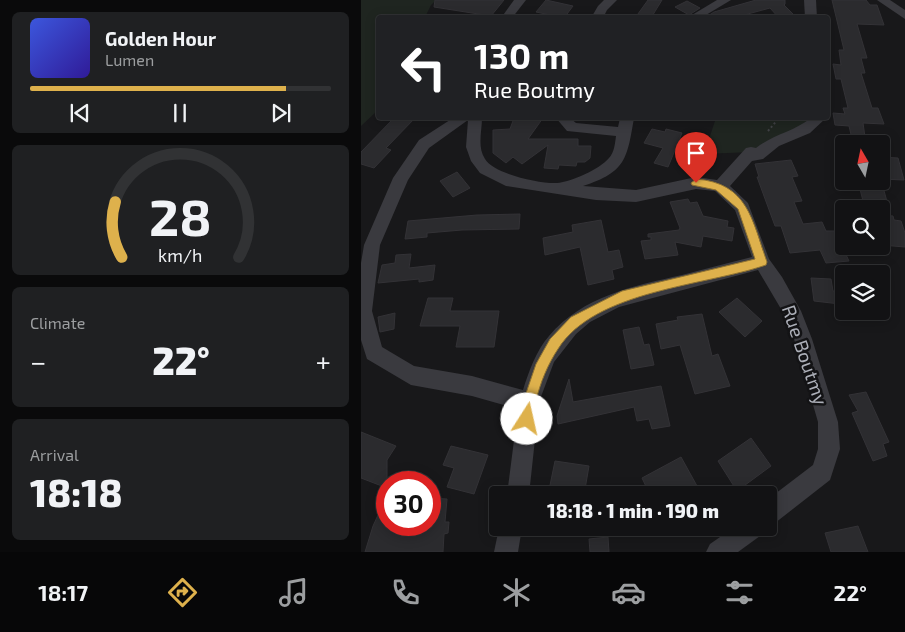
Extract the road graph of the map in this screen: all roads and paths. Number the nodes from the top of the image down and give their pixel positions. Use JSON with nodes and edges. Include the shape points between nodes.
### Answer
{"nodes":[{"id":1,"x":520,"y":0,"type":"edge"},
{"id":2,"x":611,"y":0,"type":"edge"},
{"id":3,"x":725,"y":0,"type":"edge"},
{"id":4,"x":809,"y":0,"type":"edge"},
{"id":5,"x":883,"y":0,"type":"edge"},
{"id":6,"x":508,"y":15,"type":"edge"},
{"id":7,"x":598,"y":15,"type":"edge"},
{"id":8,"x":698,"y":15,"type":"edge"},
{"id":9,"x":811,"y":15,"type":"edge"},
{"id":10,"x":905,"y":16,"type":"edge"},
{"id":11,"x":459,"y":120,"type":"edge"},
{"id":12,"x":475,"y":120,"type":"edge"},
{"id":13,"x":565,"y":120,"type":"edge"},
{"id":14,"x":817,"y":120,"type":"edge"},
{"id":15,"x":624,"y":124,"type":"edge"},
{"id":16,"x":557,"y":188,"type":"junction"},
{"id":17,"x":720,"y":188,"type":"junction"},
{"id":18,"x":762,"y":262,"type":"junction"},
{"id":19,"x":529,"y":402,"type":"junction"},
{"id":20,"x":519,"y":486,"type":"edge"},
{"id":21,"x":777,"y":507,"type":"edge"},
{"id":22,"x":509,"y":536,"type":"edge"},
{"id":23,"x":741,"y":536,"type":"edge"},
{"id":24,"x":506,"y":552,"type":"edge"},
{"id":25,"x":718,"y":552,"type":"edge"}],
"edges":[{"from":1,"to":6,"type":"street"},
{"from":2,"to":7,"type":"street"},
{"from":3,"to":8,"type":"street"},
{"from":4,"to":9,"type":"street"},
{"from":5,"to":10,"type":"street"},
{"from":11,"to":19,"type":"street","via":[[424,144],[401,178],[372,245],[363,312],[374,354],[411,375],[472,386]]},
{"from":12,"to":16,"type":"street","name":"Rue Boutmy","via":[[473,147],[485,169],[511,182]]},
{"from":13,"to":15,"type":"street","via":[[572,128]]},
{"from":14,"to":17,"type":"street","via":[[805,130],[774,142],[758,155],[749,154]]},
{"from":15,"to":16,"type":"street","via":[[620,155],[608,169]]},
{"from":16,"to":17,"type":"street","name":"Rue Boutmy","via":[[636,196],[696,183]]},
{"from":17,"to":18,"type":"street","name":"Rue Boutmy","via":[[742,207]]},
{"from":18,"to":19,"type":"street","via":[[622,296],[575,321],[555,343]]},
{"from":18,"to":21,"type":"street","name":"Rue Boutmy","via":[[792,311],[828,422],[829,449],[821,472]]},
{"from":19,"to":20,"type":"street"},
{"from":22,"to":24,"type":"street"},
{"from":23,"to":25,"type":"street"}]}
